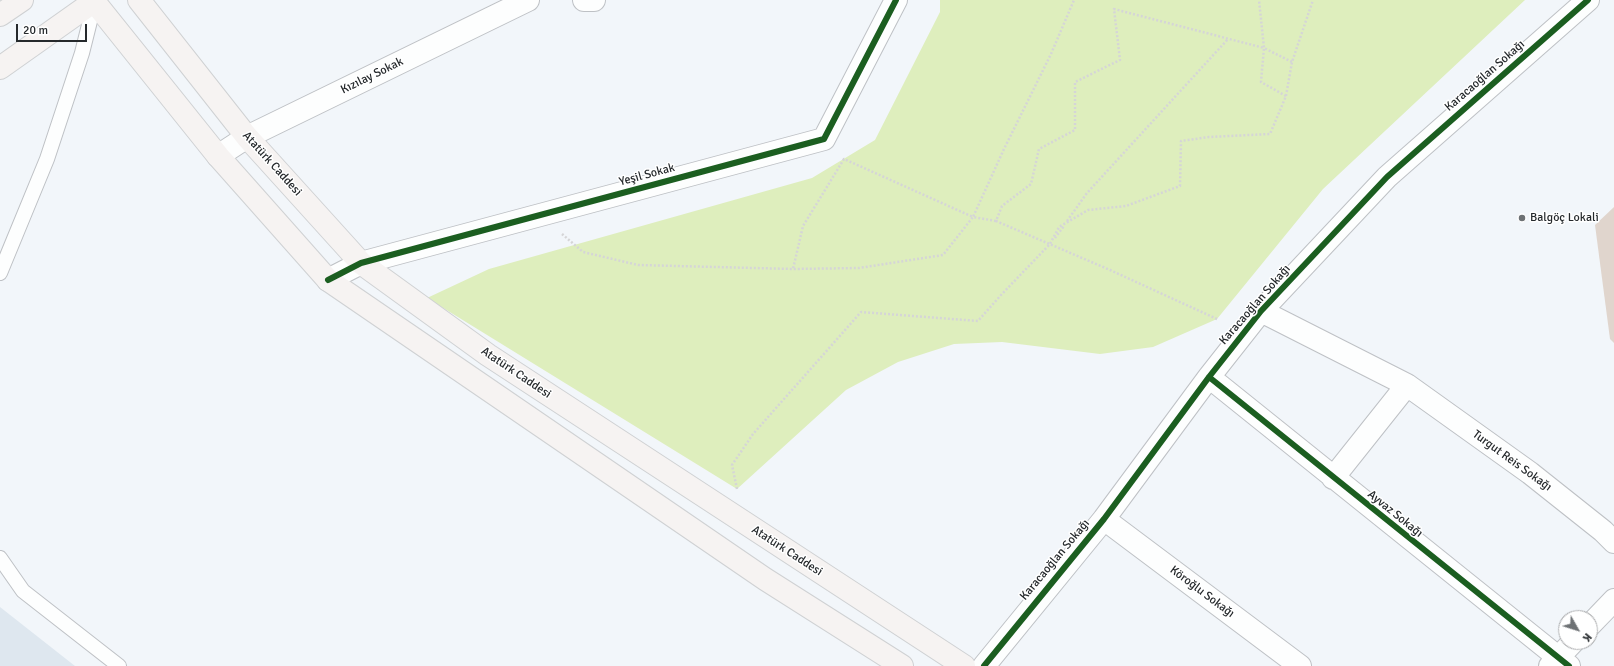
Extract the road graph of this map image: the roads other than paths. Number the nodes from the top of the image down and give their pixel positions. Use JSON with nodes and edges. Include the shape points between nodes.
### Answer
{"nodes":[{"id":1,"x":22,"y":0,"type":"edge"},
{"id":2,"x":95,"y":0,"type":"edge"},
{"id":3,"x":138,"y":0,"type":"edge"},
{"id":4,"x":528,"y":0,"type":"edge"},
{"id":5,"x":584,"y":0,"type":"edge"},
{"id":6,"x":594,"y":0,"type":"edge"},
{"id":7,"x":896,"y":0,"type":"edge"},
{"id":8,"x":1588,"y":0,"type":"edge"},
{"id":9,"x":0,"y":15,"type":"edge"},
{"id":10,"x":0,"y":68,"type":"edge"},
{"id":11,"x":247,"y":137,"type":"junction"},
{"id":12,"x":218,"y":156,"type":"junction"},
{"id":13,"x":361,"y":263,"type":"junction"},
{"id":14,"x":0,"y":273,"type":"edge"},
{"id":15,"x":328,"y":280,"type":"junction"},
{"id":16,"x":1261,"y":311,"type":"junction"},
{"id":17,"x":1209,"y":377,"type":"junction"},
{"id":18,"x":1406,"y":385,"type":"junction"},
{"id":19,"x":1333,"y":478,"type":"junction"},
{"id":20,"x":1104,"y":519,"type":"junction"},
{"id":21,"x":1614,"y":542,"type":"edge"},
{"id":22,"x":0,"y":558,"type":"edge"},
{"id":23,"x":1614,"y":600,"type":"edge"},
{"id":24,"x":1598,"y":616,"type":"edge"},
{"id":25,"x":1568,"y":650,"type":"edge"},
{"id":26,"x":1559,"y":663,"type":"edge"},
{"id":27,"x":119,"y":666,"type":"edge"},
{"id":28,"x":902,"y":666,"type":"edge"},
{"id":29,"x":964,"y":666,"type":"edge"},
{"id":30,"x":984,"y":666,"type":"edge"},
{"id":31,"x":1300,"y":666,"type":"edge"}],
"edges":[{"from":1,"to":9,"type":"main road"},
{"from":2,"to":10,"type":"main road"},
{"from":2,"to":12,"type":"main road"},
{"from":2,"to":14,"type":"lane","via":[[82,53],[47,159]]},
{"from":3,"to":11,"type":"main road","name":"Atatürk Caddesi"},
{"from":4,"to":11,"type":"street","name":"Kızılay Sokak"},
{"from":5,"to":6,"type":"street"},
{"from":7,"to":13,"type":"street","name":"Yeşil Sokak","via":[[824,140]]},
{"from":8,"to":16,"type":"street","name":"Karacaoğlan Sokağı","via":[[1387,177]]},
{"from":11,"to":12,"type":"street","name":"Kızılay Sokak"},
{"from":11,"to":13,"type":"main road","name":"Atatürk Caddesi"},
{"from":12,"to":15,"type":"main road"},
{"from":13,"to":15,"type":"street","name":"Yeşil Sokak"},
{"from":13,"to":29,"type":"main road","name":"Atatürk Caddesi","via":[[488,355]]},
{"from":15,"to":28,"type":"main road","via":[[765,580]]},
{"from":16,"to":17,"type":"street","name":"Karacaoğlan Sokağı"},
{"from":16,"to":18,"type":"street","name":"Turgut Reis Sokağı"},
{"from":17,"to":19,"type":"street","name":"Ayvaz Sokağı"},
{"from":17,"to":20,"type":"street","name":"Karacaoğlan Sokağı"},
{"from":18,"to":19,"type":"street"},
{"from":18,"to":21,"type":"street","name":"Turgut Reis Sokağı","via":[[1530,473]]},
{"from":19,"to":26,"type":"street","name":"Ayvaz Sokağı"},
{"from":20,"to":30,"type":"street","name":"Karacaoğlan Sokağı"},
{"from":20,"to":31,"type":"street","name":"Köroğlu Sokağı"},
{"from":22,"to":27,"type":"lane","via":[[23,591]]},
{"from":23,"to":24,"type":"street"},
{"from":25,"to":26,"type":"street"}]}
